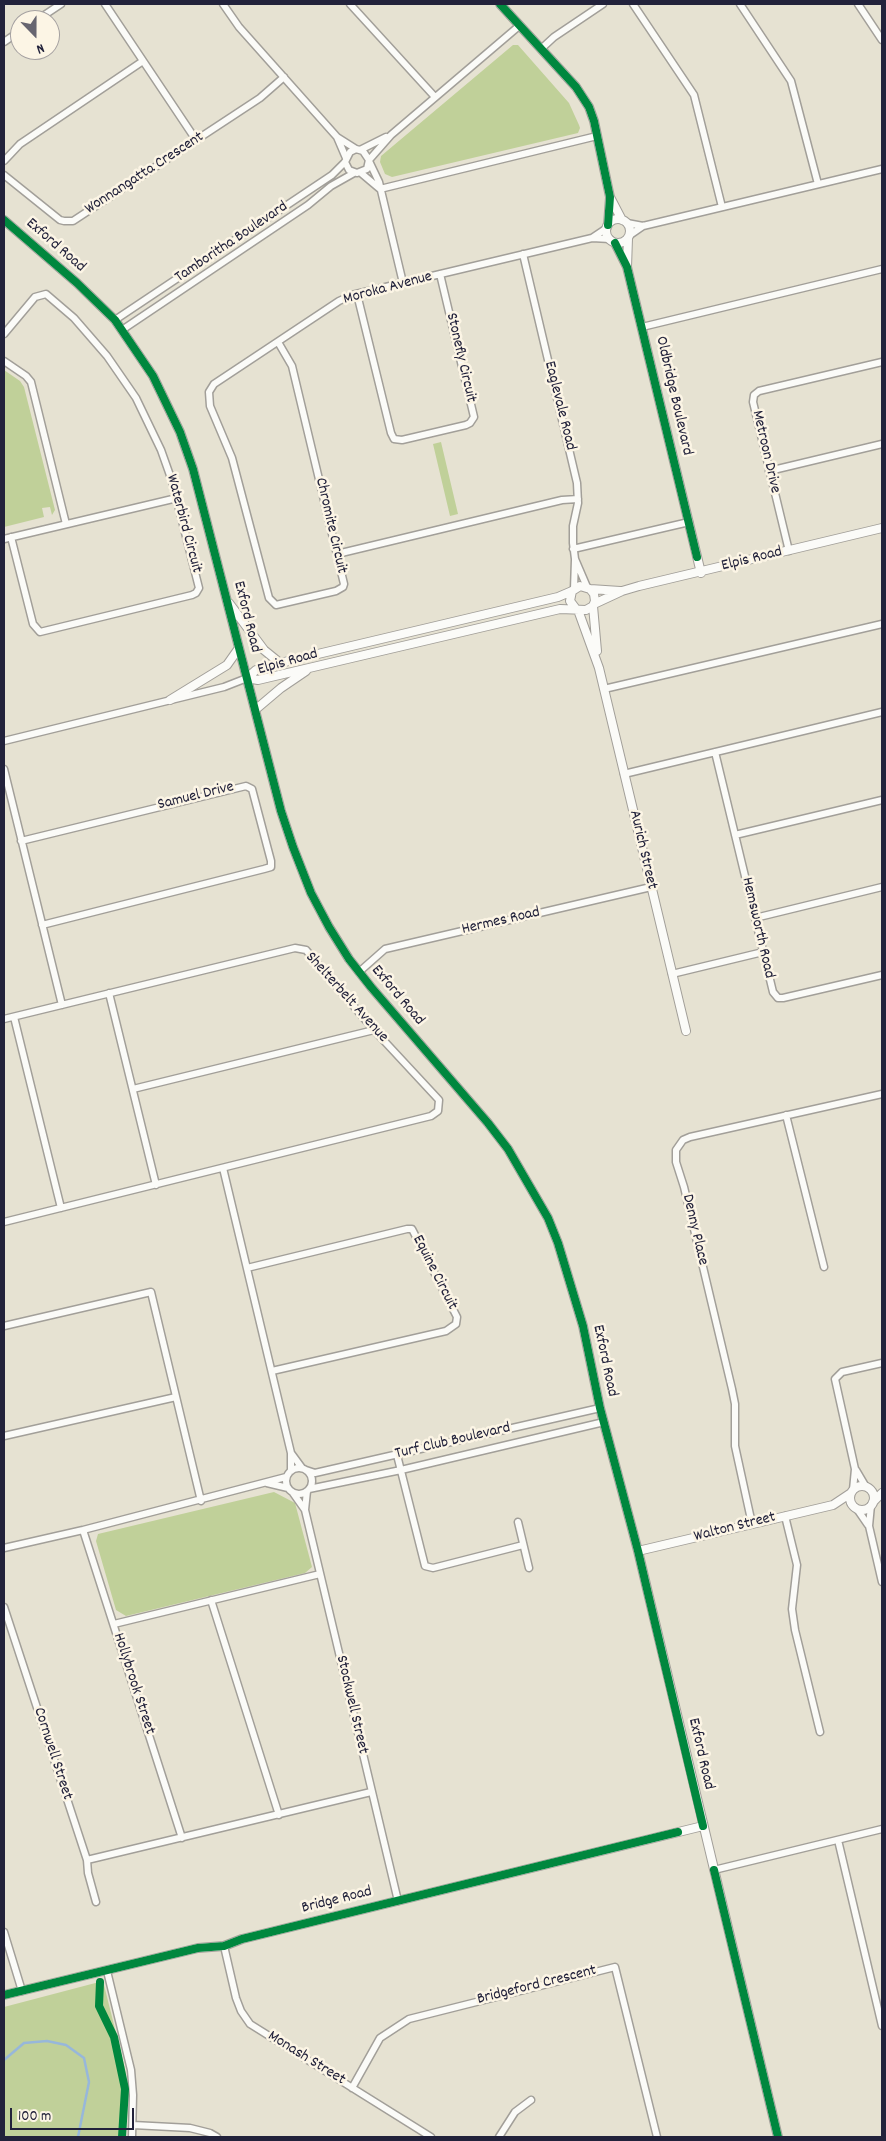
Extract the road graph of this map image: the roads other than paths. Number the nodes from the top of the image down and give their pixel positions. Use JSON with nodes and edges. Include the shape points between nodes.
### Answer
{"nodes":[{"id":1,"x":105,"y":4,"type":"edge"},
{"id":2,"x":223,"y":4,"type":"edge"},
{"id":3,"x":350,"y":4,"type":"edge"},
{"id":4,"x":500,"y":4,"type":"edge"},
{"id":5,"x":603,"y":4,"type":"edge"},
{"id":6,"x":633,"y":4,"type":"edge"},
{"id":7,"x":740,"y":4,"type":"edge"},
{"id":8,"x":858,"y":4,"type":"edge"},
{"id":9,"x":520,"y":26,"type":"junction"},
{"id":10,"x":882,"y":40,"type":"edge"},
{"id":11,"x":541,"y":49,"type":"junction"},
{"id":12,"x":143,"y":62,"type":"junction"},
{"id":13,"x":284,"y":77,"type":"junction"},
{"id":14,"x":435,"y":97,"type":"junction"},
{"id":15,"x":390,"y":135,"type":"junction"},
{"id":16,"x":597,"y":136,"type":"junction"},
{"id":17,"x":337,"y":137,"type":"junction"},
{"id":18,"x":196,"y":140,"type":"junction"},
{"id":19,"x":358,"y":150,"type":"junction"},
{"id":20,"x":346,"y":160,"type":"junction"},
{"id":21,"x":4,"y":161,"type":"edge"},
{"id":22,"x":369,"y":161,"type":"junction"},
{"id":23,"x":882,"y":169,"type":"edge"},
{"id":24,"x":357,"y":173,"type":"junction"},
{"id":25,"x":4,"y":175,"type":"edge"},
{"id":26,"x":818,"y":184,"type":"junction"},
{"id":27,"x":380,"y":189,"type":"junction"},
{"id":28,"x":610,"y":197,"type":"junction"},
{"id":29,"x":722,"y":208,"type":"junction"},
{"id":30,"x":4,"y":220,"type":"edge"},
{"id":31,"x":625,"y":222,"type":"junction"},
{"id":32,"x":608,"y":226,"type":"junction"},
{"id":33,"x":643,"y":226,"type":"junction"},
{"id":34,"x":629,"y":236,"type":"junction"},
{"id":35,"x":592,"y":238,"type":"junction"},
{"id":36,"x":612,"y":241,"type":"junction"},
{"id":37,"x":522,"y":254,"type":"junction"},
{"id":38,"x":627,"y":267,"type":"junction"},
{"id":39,"x":882,"y":270,"type":"edge"},
{"id":40,"x":440,"y":274,"type":"junction"},
{"id":41,"x":403,"y":283,"type":"junction"},
{"id":42,"x":357,"y":294,"type":"junction"},
{"id":43,"x":115,"y":320,"type":"junction"},
{"id":44,"x":642,"y":327,"type":"junction"},
{"id":45,"x":122,"y":330,"type":"junction"},
{"id":46,"x":4,"y":334,"type":"edge"},
{"id":47,"x":278,"y":342,"type":"junction"},
{"id":48,"x":4,"y":362,"type":"edge"},
{"id":49,"x":882,"y":362,"type":"edge"},
{"id":50,"x":210,"y":406,"type":"joint"},
{"id":51,"x":882,"y":444,"type":"edge"},
{"id":52,"x":769,"y":471,"type":"junction"},
{"id":53,"x":177,"y":498,"type":"junction"},
{"id":54,"x":578,"y":499,"type":"junction"},
{"id":55,"x":689,"y":522,"type":"junction"},
{"id":56,"x":66,"y":524,"type":"junction"},
{"id":57,"x":882,"y":528,"type":"edge"},
{"id":58,"x":11,"y":537,"type":"junction"},
{"id":59,"x":4,"y":539,"type":"edge"},
{"id":60,"x":573,"y":549,"type":"junction"},
{"id":61,"x":789,"y":551,"type":"junction"},
{"id":62,"x":337,"y":554,"type":"junction"},
{"id":63,"x":575,"y":558,"type":"junction"},
{"id":64,"x":701,"y":573,"type":"junction"},
{"id":65,"x":589,"y":588,"type":"junction"},
{"id":66,"x":573,"y":590,"type":"junction"},
{"id":67,"x":622,"y":591,"type":"junction"},
{"id":68,"x":227,"y":599,"type":"junction"},
{"id":69,"x":593,"y":605,"type":"junction"},
{"id":70,"x":577,"y":610,"type":"junction"},
{"id":71,"x":882,"y":624,"type":"edge"},
{"id":72,"x":239,"y":648,"type":"junction"},
{"id":73,"x":280,"y":663,"type":"junction"},
{"id":74,"x":312,"y":667,"type":"junction"},
{"id":75,"x":599,"y":668,"type":"junction"},
{"id":76,"x":247,"y":678,"type":"junction"},
{"id":77,"x":604,"y":689,"type":"junction"},
{"id":78,"x":170,"y":700,"type":"junction"},
{"id":79,"x":255,"y":710,"type":"junction"},
{"id":80,"x":882,"y":712,"type":"edge"},
{"id":81,"x":4,"y":741,"type":"edge"},
{"id":82,"x":715,"y":752,"type":"junction"},
{"id":83,"x":4,"y":769,"type":"edge"},
{"id":84,"x":624,"y":774,"type":"junction"},
{"id":85,"x":882,"y":800,"type":"edge"},
{"id":86,"x":735,"y":835,"type":"junction"},
{"id":87,"x":21,"y":841,"type":"junction"},
{"id":88,"x":651,"y":887,"type":"junction"},
{"id":89,"x":882,"y":887,"type":"edge"},
{"id":90,"x":755,"y":918,"type":"junction"},
{"id":91,"x":42,"y":925,"type":"junction"},
{"id":92,"x":763,"y":952,"type":"junction"},
{"id":93,"x":359,"y":972,"type":"junction"},
{"id":94,"x":672,"y":974,"type":"junction"},
{"id":95,"x":882,"y":975,"type":"edge"},
{"id":96,"x":109,"y":993,"type":"junction"},
{"id":97,"x":62,"y":1005,"type":"junction"},
{"id":98,"x":14,"y":1017,"type":"junction"},
{"id":99,"x":4,"y":1020,"type":"edge"},
{"id":100,"x":374,"y":1030,"type":"junction"},
{"id":101,"x":686,"y":1032,"type":"dead end"},
{"id":102,"x":133,"y":1089,"type":"junction"},
{"id":103,"x":882,"y":1094,"type":"edge"},
{"id":104,"x":786,"y":1115,"type":"junction"},
{"id":105,"x":223,"y":1168,"type":"junction"},
{"id":106,"x":156,"y":1185,"type":"junction"},
{"id":107,"x":61,"y":1208,"type":"junction"},
{"id":108,"x":4,"y":1222,"type":"edge"},
{"id":109,"x":824,"y":1267,"type":"dead end"},
{"id":110,"x":247,"y":1268,"type":"junction"},
{"id":111,"x":4,"y":1326,"type":"edge"},
{"id":112,"x":882,"y":1363,"type":"edge"},
{"id":113,"x":272,"y":1371,"type":"junction"},
{"id":114,"x":176,"y":1397,"type":"junction"},
{"id":115,"x":600,"y":1408,"type":"junction"},
{"id":116,"x":604,"y":1422,"type":"junction"},
{"id":117,"x":4,"y":1436,"type":"edge"},
{"id":118,"x":291,"y":1453,"type":"junction"},
{"id":119,"x":397,"y":1455,"type":"junction"},
{"id":120,"x":304,"y":1469,"type":"junction"},
{"id":121,"x":855,"y":1469,"type":"junction"},
{"id":122,"x":401,"y":1470,"type":"junction"},
{"id":123,"x":291,"y":1471,"type":"junction"},
{"id":124,"x":286,"y":1477,"type":"junction"},
{"id":125,"x":267,"y":1483,"type":"junction"},
{"id":126,"x":288,"y":1488,"type":"junction"},
{"id":127,"x":868,"y":1488,"type":"junction"},
{"id":128,"x":882,"y":1488,"type":"edge"},
{"id":129,"x":308,"y":1490,"type":"junction"},
{"id":130,"x":852,"y":1492,"type":"junction"},
{"id":131,"x":293,"y":1493,"type":"junction"},
{"id":132,"x":882,"y":1494,"type":"edge"},
{"id":133,"x":201,"y":1501,"type":"junction"},
{"id":134,"x":872,"y":1504,"type":"junction"},
{"id":135,"x":833,"y":1505,"type":"junction"},
{"id":136,"x":856,"y":1508,"type":"junction"},
{"id":137,"x":306,"y":1510,"type":"junction"},
{"id":138,"x":785,"y":1516,"type":"junction"},
{"id":139,"x":518,"y":1522,"type":"dead end"},
{"id":140,"x":752,"y":1524,"type":"junction"},
{"id":141,"x":869,"y":1526,"type":"junction"},
{"id":142,"x":83,"y":1530,"type":"junction"},
{"id":143,"x":523,"y":1544,"type":"junction"},
{"id":144,"x":4,"y":1548,"type":"edge"},
{"id":145,"x":638,"y":1551,"type":"junction"},
{"id":146,"x":529,"y":1568,"type":"dead end"},
{"id":147,"x":320,"y":1574,"type":"junction"},
{"id":148,"x":882,"y":1582,"type":"edge"},
{"id":149,"x":211,"y":1600,"type":"junction"},
{"id":150,"x":4,"y":1607,"type":"edge"},
{"id":151,"x":114,"y":1624,"type":"junction"},
{"id":152,"x":820,"y":1732,"type":"dead end"},
{"id":153,"x":371,"y":1792,"type":"junction"},
{"id":154,"x":279,"y":1815,"type":"junction"},
{"id":155,"x":703,"y":1826,"type":"junction"},
{"id":156,"x":882,"y":1830,"type":"edge"},
{"id":157,"x":182,"y":1838,"type":"junction"},
{"id":158,"x":838,"y":1840,"type":"junction"},
{"id":159,"x":88,"y":1860,"type":"junction"},
{"id":160,"x":714,"y":1870,"type":"junction"},
{"id":161,"x":398,"y":1901,"type":"junction"},
{"id":162,"x":96,"y":1902,"type":"dead end"},
{"id":163,"x":4,"y":1932,"type":"edge"},
{"id":164,"x":224,"y":1946,"type":"junction"},
{"id":165,"x":107,"y":1971,"type":"junction"},
{"id":166,"x":22,"y":1991,"type":"junction"},
{"id":167,"x":4,"y":1995,"type":"edge"},
{"id":168,"x":882,"y":2026,"type":"edge"},
{"id":169,"x":352,"y":2088,"type":"junction"},
{"id":170,"x":531,"y":2100,"type":"dead end"},
{"id":171,"x":133,"y":2125,"type":"junction"},
{"id":172,"x":132,"y":2137,"type":"edge"},
{"id":173,"x":217,"y":2137,"type":"edge"},
{"id":174,"x":431,"y":2137,"type":"edge"},
{"id":175,"x":499,"y":2137,"type":"edge"},
{"id":176,"x":658,"y":2137,"type":"edge"},
{"id":177,"x":778,"y":2137,"type":"edge"}],
"edges":[{"from":1,"to":12,"type":"street"},
{"from":2,"to":13,"type":"street"},
{"from":3,"to":14,"type":"street"},
{"from":4,"to":9,"type":"street"},
{"from":5,"to":11,"type":"street"},
{"from":6,"to":29,"type":"street","via":[[694,95]]},
{"from":7,"to":26,"type":"street","via":[[791,81]]},
{"from":8,"to":10,"type":"street"},
{"from":9,"to":11,"type":"street"},
{"from":9,"to":14,"type":"street","name":"Tamboritha Boulevard"},
{"from":11,"to":16,"type":"street","via":[[585,100]]},
{"from":12,"to":18,"type":"street"},
{"from":12,"to":21,"type":"street","via":[[20,144]]},
{"from":13,"to":17,"type":"street"},
{"from":13,"to":18,"type":"street","name":"Wonnangatta Crescent","via":[[260,98]]},
{"from":14,"to":15,"type":"street","name":"Tamboritha Boulevard"},
{"from":15,"to":19,"type":"street","name":"Tamboritha Boulevard"},
{"from":15,"to":22,"type":"street","name":"Tamboritha Boulevard"},
{"from":16,"to":27,"type":"street"},
{"from":16,"to":28,"type":"street"},
{"from":17,"to":19,"type":"street"},
{"from":17,"to":20,"type":"street"},
{"from":18,"to":25,"type":"street","name":"Wonnangatta Crescent","via":[[68,222],[60,220]]},
{"from":19,"to":20,"type":"street","name":"Tamboritha Boulevard","via":[[350,152]]},
{"from":19,"to":22,"type":"street","via":[[366,153]]},
{"from":20,"to":24,"type":"street","via":[[349,170]]},
{"from":20,"to":43,"type":"street","name":"Tamboritha Boulevard","via":[[317,186]]},
{"from":22,"to":24,"type":"street","name":"Tamboritha Boulevard","via":[[367,169]]},
{"from":22,"to":27,"type":"street","via":[[377,174]]},
{"from":23,"to":26,"type":"street"},
{"from":24,"to":27,"type":"street"},
{"from":24,"to":45,"type":"street","name":"Tamboritha Boulevard","via":[[331,186],[308,205]]},
{"from":26,"to":29,"type":"street"},
{"from":27,"to":41,"type":"street"},
{"from":28,"to":31,"type":"street"},
{"from":28,"to":32,"type":"street"},
{"from":29,"to":33,"type":"street"},
{"from":30,"to":43,"type":"street","name":"Exford Road"},
{"from":31,"to":32,"type":"street","via":[[614,220]]},
{"from":31,"to":33,"type":"street"},
{"from":31,"to":34,"type":"street","via":[[630,230]]},
{"from":32,"to":35,"type":"street","name":"Moroka Avenue"},
{"from":32,"to":36,"type":"street","via":[[607,234]]},
{"from":33,"to":34,"type":"street"},
{"from":34,"to":36,"type":"street","via":[[622,243]]},
{"from":34,"to":38,"type":"street","name":"Oldbridge Boulevard"},
{"from":35,"to":36,"type":"street","name":"Moroka Avenue"},
{"from":35,"to":37,"type":"street","name":"Moroka Avenue"},
{"from":36,"to":38,"type":"street","name":"Oldbridge Boulevard"},
{"from":37,"to":40,"type":"street","name":"Moroka Avenue"},
{"from":37,"to":54,"type":"street","name":"Eaglevale Road","via":[[576,476]]},
{"from":38,"to":44,"type":"street","name":"Oldbridge Boulevard"},
{"from":39,"to":44,"type":"street"},
{"from":40,"to":41,"type":"street","name":"Moroka Avenue"},
{"from":40,"to":42,"type":"street","name":"Stonefly Circuit","via":[[474,417],[466,425],[397,441],[391,433]]},
{"from":41,"to":42,"type":"street","name":"Moroka Avenue"},
{"from":42,"to":47,"type":"street","name":"Moroka Avenue","via":[[339,301]]},
{"from":43,"to":45,"type":"street","name":"Exford Road"},
{"from":44,"to":55,"type":"street","name":"Oldbridge Boulevard"},
{"from":45,"to":68,"type":"street","name":"Exford Road","via":[[153,376],[180,432]]},
{"from":46,"to":53,"type":"street","name":"Waterbird Circuit","via":[[35,297],[42,294],[49,296],[74,318],[107,356],[136,398],[157,439]]},
{"from":47,"to":50,"type":"street","name":"Moroka Avenue","via":[[214,384],[209,392]]},
{"from":47,"to":62,"type":"street","name":"Chromite Circuit","via":[[292,366]]},
{"from":48,"to":56,"type":"street","via":[[31,382]]},
{"from":49,"to":52,"type":"street","name":"Metroon Drive","via":[[759,391],[754,395]]},
{"from":50,"to":62,"type":"street","name":"Chromite Circuit","via":[[236,470],[271,601],[276,605],[340,590],[344,584]]},
{"from":51,"to":52,"type":"street"},
{"from":52,"to":61,"type":"street","name":"Metroon Drive"},
{"from":53,"to":56,"type":"street"},
{"from":53,"to":58,"type":"street","name":"Waterbird Circuit","via":[[199,583],[196,593],[54,629],[40,632],[34,627]]},
{"from":54,"to":60,"type":"street","name":"Eaglevale Road","via":[[572,533]]},
{"from":54,"to":62,"type":"street","via":[[562,500]]},
{"from":55,"to":60,"type":"street"},
{"from":55,"to":64,"type":"street","name":"Oldbridge Boulevard"},
{"from":56,"to":58,"type":"street"},
{"from":57,"to":61,"type":"street","name":"Elpis Road"},
{"from":58,"to":59,"type":"street"},
{"from":60,"to":63,"type":"street","name":"Eaglevale Road"},
{"from":61,"to":64,"type":"street","name":"Elpis Road"},
{"from":63,"to":65,"type":"street","name":"Eaglevale Road"},
{"from":63,"to":66,"type":"street","name":"Eaglevale Road"},
{"from":64,"to":67,"type":"street","name":"Elpis Road"},
{"from":65,"to":66,"type":"street","via":[[580,586]]},
{"from":65,"to":67,"type":"street","name":"Elpis Road"},
{"from":65,"to":69,"type":"street","via":[[595,598]]},
{"from":66,"to":70,"type":"street","via":[[570,601]]},
{"from":66,"to":73,"type":"street","name":"Elpis Road","via":[[558,598]]},
{"from":67,"to":69,"type":"street","name":"Elpis Road"},
{"from":68,"to":72,"type":"street","name":"Exford Road"},
{"from":68,"to":73,"type":"street","via":[[264,650]]},
{"from":69,"to":70,"type":"street","via":[[586,610]]},
{"from":69,"to":75,"type":"street","name":"Aurich Street"},
{"from":70,"to":74,"type":"street","name":"Elpis Road","via":[[560,609]]},
{"from":70,"to":75,"type":"street","name":"Aurich Street"},
{"from":71,"to":77,"type":"street"},
{"from":72,"to":76,"type":"street","name":"Exford Road"},
{"from":72,"to":78,"type":"street","via":[[227,665]]},
{"from":73,"to":76,"type":"street","name":"Elpis Road","via":[[256,670]]},
{"from":74,"to":76,"type":"street","name":"Elpis Road","via":[[258,680]]},
{"from":74,"to":79,"type":"street"},
{"from":75,"to":77,"type":"street","name":"Aurich Street"},
{"from":76,"to":78,"type":"street"},
{"from":76,"to":79,"type":"street","name":"Exford Road"},
{"from":77,"to":84,"type":"street","name":"Aurich Street"},
{"from":78,"to":81,"type":"street"},
{"from":79,"to":93,"type":"street","name":"Exford Road","via":[[293,847],[311,893]]},
{"from":80,"to":82,"type":"street"},
{"from":82,"to":84,"type":"street"},
{"from":82,"to":86,"type":"street","name":"Hemsworth Road"},
{"from":83,"to":87,"type":"street"},
{"from":84,"to":88,"type":"street","name":"Aurich Street"},
{"from":85,"to":86,"type":"street"},
{"from":86,"to":90,"type":"street","name":"Hemsworth Road"},
{"from":87,"to":91,"type":"street"},
{"from":87,"to":91,"type":"street","name":"Samuel Drive","via":[[246,786],[252,789],[271,862],[271,867]]},
{"from":88,"to":93,"type":"street","name":"Hermes Road","via":[[385,949]]},
{"from":88,"to":94,"type":"street","name":"Aurich Street"},
{"from":89,"to":90,"type":"street"},
{"from":90,"to":92,"type":"street","name":"Hemsworth Road"},
{"from":91,"to":97,"type":"street"},
{"from":92,"to":94,"type":"street"},
{"from":92,"to":95,"type":"street","name":"Hemsworth Road","via":[[773,992],[778,998]]},
{"from":93,"to":115,"type":"street","name":"Exford Road","via":[[488,1122],[536,1194],[558,1243],[571,1284]]},
{"from":94,"to":101,"type":"street","name":"Aurich Street"},
{"from":96,"to":97,"type":"street","name":"Shelterbelt Avenue"},
{"from":96,"to":100,"type":"street","name":"Shelterbelt Avenue","via":[[294,948],[306,950]]},
{"from":96,"to":102,"type":"street"},
{"from":97,"to":98,"type":"street","name":"Shelterbelt Avenue"},
{"from":98,"to":99,"type":"street","name":"Shelterbelt Avenue"},
{"from":98,"to":107,"type":"street"},
{"from":100,"to":102,"type":"street"},
{"from":100,"to":105,"type":"street","name":"Shelterbelt Avenue","via":[[439,1100],[438,1111],[431,1116]]},
{"from":102,"to":106,"type":"street"},
{"from":103,"to":104,"type":"street","name":"Denny Place"},
{"from":104,"to":109,"type":"street"},
{"from":104,"to":140,"type":"street","name":"Denny Place","via":[[690,1137],[679,1144],[675,1156],[732,1389],[735,1446]]},
{"from":105,"to":106,"type":"street"},
{"from":105,"to":110,"type":"street"},
{"from":106,"to":107,"type":"street"},
{"from":107,"to":108,"type":"street"},
{"from":110,"to":113,"type":"street"},
{"from":110,"to":113,"type":"street","name":"Equine Circuit","via":[[412,1229],[457,1317],[456,1324],[446,1330]]},
{"from":111,"to":114,"type":"street","via":[[151,1292]]},
{"from":112,"to":121,"type":"street","via":[[842,1372],[835,1379]]},
{"from":113,"to":118,"type":"street"},
{"from":114,"to":117,"type":"street"},
{"from":114,"to":133,"type":"street"},
{"from":115,"to":116,"type":"street","name":"Exford Road"},
{"from":115,"to":119,"type":"street","name":"Turf Club Boulevard"},
{"from":116,"to":122,"type":"street","name":"Turf Club Boulevard"},
{"from":116,"to":145,"type":"street","name":"Exford Road"},
{"from":118,"to":120,"type":"street"},
{"from":118,"to":123,"type":"street"},
{"from":119,"to":120,"type":"street","name":"Turf Club Boulevard","via":[[315,1472]]},
{"from":119,"to":122,"type":"street"},
{"from":120,"to":123,"type":"street"},
{"from":120,"to":129,"type":"street","via":[[312,1481]]},
{"from":121,"to":127,"type":"street"},
{"from":121,"to":130,"type":"street"},
{"from":122,"to":129,"type":"street","name":"Turf Club Boulevard"},
{"from":122,"to":143,"type":"street","via":[[425,1566],[433,1568]]},
{"from":123,"to":124,"type":"street"},
{"from":124,"to":125,"type":"street"},
{"from":124,"to":126,"type":"street"},
{"from":125,"to":126,"type":"street"},
{"from":125,"to":133,"type":"street"},
{"from":126,"to":131,"type":"street"},
{"from":127,"to":128,"type":"street"},
{"from":127,"to":130,"type":"street","via":[[859,1486]]},
{"from":127,"to":134,"type":"street","via":[[873,1495]]},
{"from":129,"to":131,"type":"street"},
{"from":129,"to":137,"type":"street","name":"Stockwell Street"},
{"from":130,"to":135,"type":"street","name":"Walton Street"},
{"from":130,"to":136,"type":"street","via":[[850,1500]]},
{"from":131,"to":137,"type":"street","name":"Stockwell Street"},
{"from":132,"to":134,"type":"street"},
{"from":133,"to":142,"type":"street"},
{"from":134,"to":136,"type":"street","via":[[865,1509]]},
{"from":134,"to":141,"type":"street"},
{"from":135,"to":136,"type":"street","name":"Walton Street"},
{"from":135,"to":138,"type":"street","name":"Walton Street"},
{"from":136,"to":141,"type":"street"},
{"from":137,"to":147,"type":"street","name":"Stockwell Street"},
{"from":138,"to":140,"type":"street","name":"Walton Street"},
{"from":138,"to":152,"type":"street","via":[[797,1565],[792,1609],[795,1630]]},
{"from":139,"to":143,"type":"street"},
{"from":140,"to":145,"type":"street","name":"Walton Street"},
{"from":141,"to":148,"type":"street"},
{"from":142,"to":144,"type":"street"},
{"from":142,"to":151,"type":"street","name":"Hollybrook Street"},
{"from":143,"to":146,"type":"street"},
{"from":145,"to":155,"type":"street","name":"Exford Road"},
{"from":147,"to":149,"type":"street"},
{"from":147,"to":153,"type":"street","name":"Stockwell Street"},
{"from":149,"to":151,"type":"street"},
{"from":149,"to":154,"type":"street"},
{"from":150,"to":159,"type":"street","name":"Cornwell Street"},
{"from":151,"to":157,"type":"street","name":"Hollybrook Street"},
{"from":153,"to":154,"type":"street"},
{"from":153,"to":161,"type":"street","name":"Stockwell Street"},
{"from":154,"to":157,"type":"street"},
{"from":155,"to":160,"type":"street","name":"Exford Road"},
{"from":155,"to":161,"type":"street","name":"Bridge Road"},
{"from":156,"to":158,"type":"street"},
{"from":157,"to":159,"type":"street"},
{"from":158,"to":160,"type":"street"},
{"from":158,"to":168,"type":"street"},
{"from":159,"to":162,"type":"street","name":"Cornwell Street","via":[[88,1874]]},
{"from":160,"to":177,"type":"street","name":"Exford Road"},
{"from":161,"to":164,"type":"street","name":"Bridge Road"},
{"from":163,"to":166,"type":"street"},
{"from":164,"to":165,"type":"street","name":"Bridge Road","via":[[198,1948]]},
{"from":164,"to":169,"type":"street","name":"Monash Street","via":[[236,1998],[250,2024]]},
{"from":165,"to":166,"type":"street","name":"Bridge Road"},
{"from":165,"to":171,"type":"street","via":[[131,2070]]},
{"from":166,"to":167,"type":"street","name":"Bridge Road"},
{"from":169,"to":174,"type":"street","name":"Monash Street"},
{"from":169,"to":176,"type":"street","name":"Bridgeford Crescent","via":[[380,2038],[409,2019],[615,1968]]},
{"from":170,"to":175,"type":"street","via":[[515,2112]]},
{"from":171,"to":172,"type":"street"},
{"from":171,"to":173,"type":"street","via":[[190,2128]]}]}
